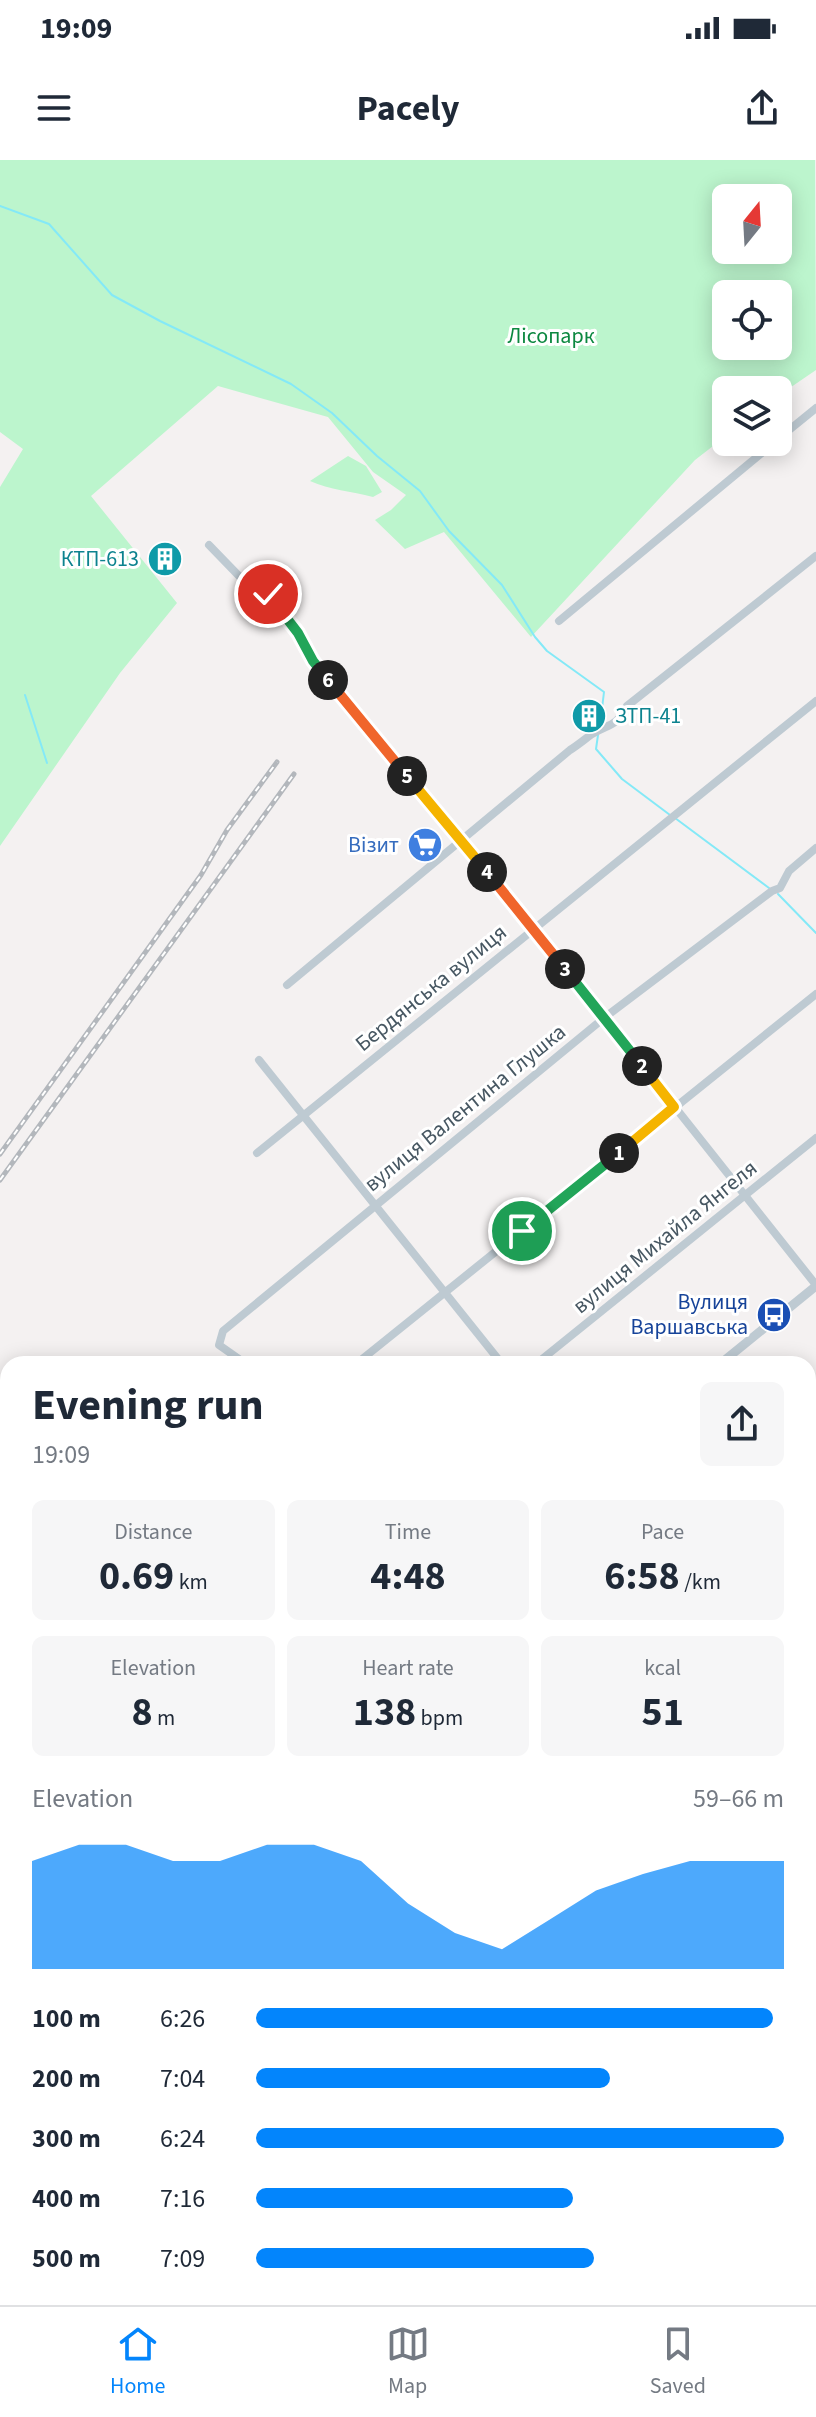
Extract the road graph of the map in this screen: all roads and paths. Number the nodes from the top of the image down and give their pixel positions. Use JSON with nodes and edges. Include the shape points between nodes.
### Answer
{"nodes":[{"id":1,"x":816,"y":408,"type":"edge"},
{"id":2,"x":792,"y":428,"type":"edge"},
{"id":3,"x":758,"y":456,"type":"edge"},
{"id":4,"x":209,"y":545,"type":"dead end"},
{"id":5,"x":816,"y":556,"type":"edge"},
{"id":6,"x":559,"y":621,"type":"dead end"},
{"id":7,"x":816,"y":701,"type":"edge"},
{"id":8,"x":461,"y":841,"type":"junction"},
{"id":9,"x":816,"y":848,"type":"edge"},
{"id":10,"x":533,"y":928,"type":"junction"},
{"id":11,"x":287,"y":985,"type":"dead end"},
{"id":12,"x":816,"y":994,"type":"edge"},
{"id":13,"x":604,"y":1018,"type":"junction"},
{"id":14,"x":259,"y":1060,"type":"dead end"},
{"id":15,"x":674,"y":1107,"type":"junction"},
{"id":16,"x":305,"y":1115,"type":"junction"},
{"id":17,"x":816,"y":1138,"type":"edge"},
{"id":18,"x":257,"y":1153,"type":"dead end"},
{"id":19,"x":744,"y":1195,"type":"junction"},
{"id":20,"x":375,"y":1205,"type":"junction"},
{"id":21,"x":816,"y":1285,"type":"edge"},
{"id":22,"x":446,"y":1293,"type":"junction"},
{"id":23,"x":235,"y":1356,"type":"edge"},
{"id":24,"x":366,"y":1356,"type":"edge"},
{"id":25,"x":496,"y":1356,"type":"edge"},
{"id":26,"x":546,"y":1356,"type":"edge"},
{"id":27,"x":730,"y":1356,"type":"edge"}],
"edges":[{"from":1,"to":2,"type":"street"},
{"from":3,"to":6,"type":"street"},
{"from":4,"to":8,"type":"street","via":[[239,576],[268,594],[313,661]]},
{"from":5,"to":8,"type":"street","via":[[627,706],[611,727],[570,750]]},
{"from":7,"to":10,"type":"street","name":"Бердянська вулиця"},
{"from":8,"to":10,"type":"street"},
{"from":8,"to":11,"type":"street"},
{"from":9,"to":13,"type":"street","name":"вулиця Валентина Глушка","via":[[789,871],[780,888]]},
{"from":10,"to":13,"type":"street"},
{"from":10,"to":16,"type":"street","name":"Бердянська вулиця"},
{"from":12,"to":15,"type":"street"},
{"from":13,"to":15,"type":"street"},
{"from":13,"to":20,"type":"street","name":"вулиця Валентина Глушка"},
{"from":14,"to":16,"type":"street"},
{"from":15,"to":19,"type":"street"},
{"from":15,"to":22,"type":"street"},
{"from":16,"to":18,"type":"street","name":"Бердянська вулиця"},
{"from":16,"to":20,"type":"street"},
{"from":17,"to":19,"type":"street","name":"вулиця Михайла Янгеля"},
{"from":19,"to":21,"type":"street"},
{"from":19,"to":26,"type":"street","name":"вулиця Михайла Янгеля"},
{"from":20,"to":22,"type":"street"},
{"from":20,"to":23,"type":"street","name":"вулиця Валентина Глушка","via":[[223,1331],[219,1345]]},
{"from":21,"to":27,"type":"street"},
{"from":22,"to":24,"type":"street"},
{"from":22,"to":25,"type":"street"}]}
